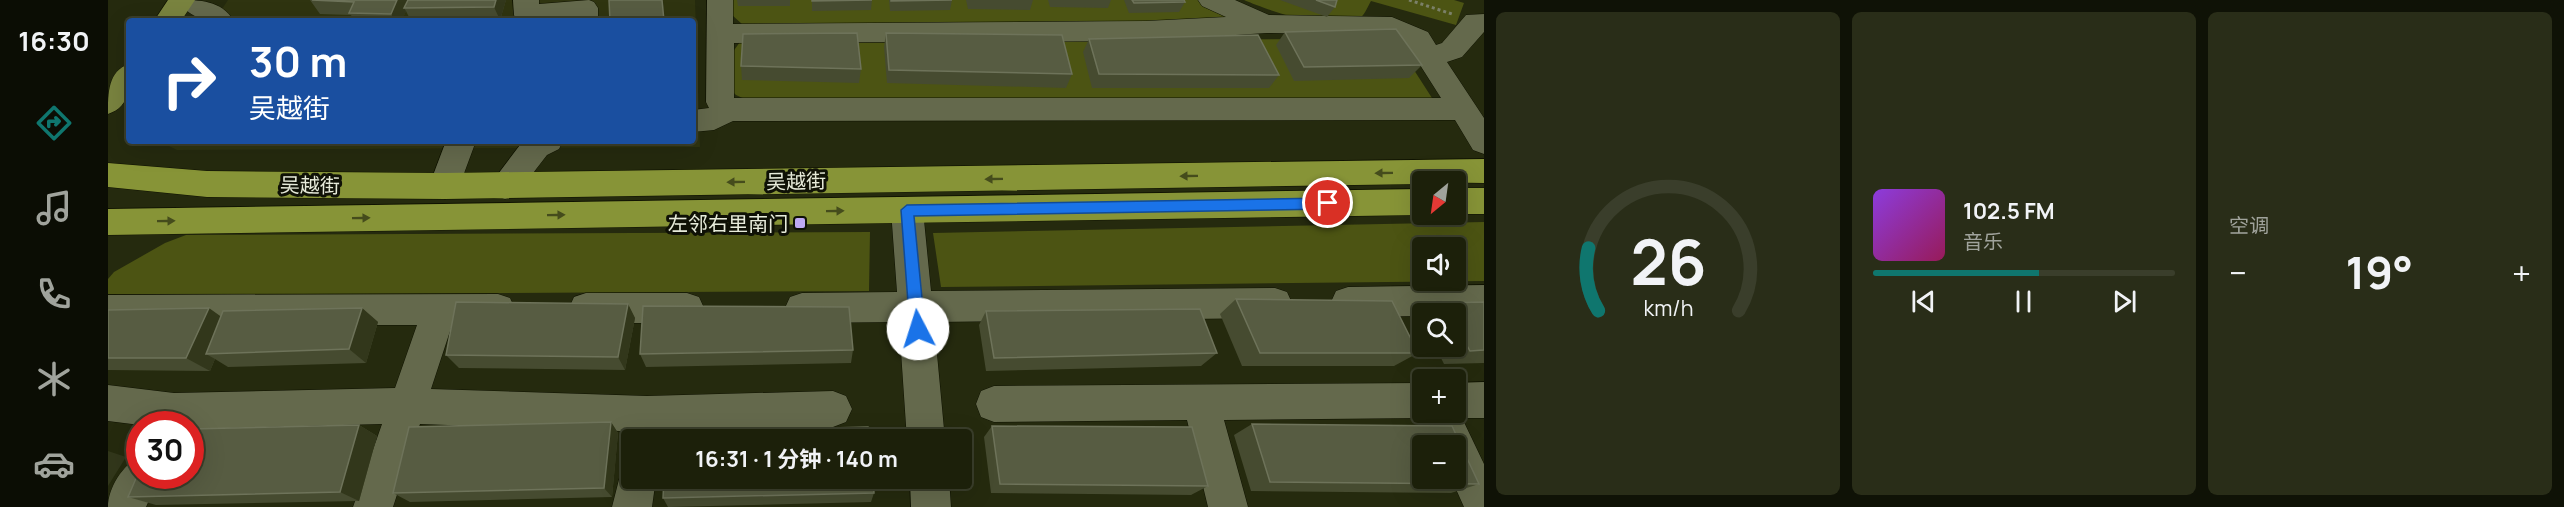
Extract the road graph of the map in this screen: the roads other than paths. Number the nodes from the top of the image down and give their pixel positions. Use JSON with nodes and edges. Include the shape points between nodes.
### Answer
{"nodes":[{"id":1,"x":182,"y":0,"type":"edge"},
{"id":2,"x":191,"y":0,"type":"edge"},
{"id":3,"x":526,"y":0,"type":"edge"},
{"id":4,"x":720,"y":0,"type":"edge"},
{"id":5,"x":1211,"y":0,"type":"edge"},
{"id":6,"x":169,"y":18,"type":"edge"},
{"id":7,"x":216,"y":18,"type":"edge"},
{"id":8,"x":585,"y":18,"type":"edge"},
{"id":9,"x":1480,"y":22,"type":"edge"},
{"id":10,"x":1266,"y":24,"type":"junction"},
{"id":11,"x":720,"y":33,"type":"junction"},
{"id":12,"x":1424,"y":48,"type":"junction"},
{"id":13,"x":126,"y":78,"type":"edge"},
{"id":14,"x":108,"y":103,"type":"edge"},
{"id":15,"x":1463,"y":109,"type":"junction"},
{"id":16,"x":728,"y":110,"type":"junction"},
{"id":17,"x":696,"y":121,"type":"edge"},
{"id":18,"x":1484,"y":142,"type":"edge"},
{"id":19,"x":460,"y":144,"type":"edge"},
{"id":20,"x":542,"y":144,"type":"edge"},
{"id":21,"x":1484,"y":171,"type":"edge"},
{"id":22,"x":108,"y":174,"type":"edge"},
{"id":23,"x":445,"y":186,"type":"junction"},
{"id":24,"x":505,"y":186,"type":"junction"},
{"id":25,"x":1466,"y":201,"type":"edge"},
{"id":26,"x":1484,"y":201,"type":"edge"},
{"id":27,"x":1412,"y":202,"type":"edge"},
{"id":28,"x":907,"y":210,"type":"junction"},
{"id":29,"x":108,"y":222,"type":"edge"},
{"id":30,"x":1484,"y":300,"type":"edge"},
{"id":31,"x":916,"y":307,"type":"junction"},
{"id":32,"x":523,"y":308,"type":"edge"},
{"id":33,"x":559,"y":308,"type":"edge"},
{"id":34,"x":714,"y":308,"type":"edge"},
{"id":35,"x":773,"y":308,"type":"edge"},
{"id":36,"x":440,"y":309,"type":"junction"},
{"id":37,"x":108,"y":310,"type":"edge"},
{"id":38,"x":1484,"y":400,"type":"edge"},
{"id":39,"x":1412,"y":401,"type":"edge"},
{"id":40,"x":1466,"y":401,"type":"edge"},
{"id":41,"x":108,"y":403,"type":"edge"},
{"id":42,"x":1201,"y":403,"type":"junction"},
{"id":43,"x":994,"y":405,"type":"dead end"},
{"id":44,"x":406,"y":406,"type":"junction"},
{"id":45,"x":833,"y":410,"type":"dead end"},
{"id":46,"x":142,"y":411,"type":"edge"},
{"id":47,"x":204,"y":416,"type":"edge"},
{"id":48,"x":1445,"y":423,"type":"edge"},
{"id":49,"x":645,"y":427,"type":"edge"},
{"id":50,"x":925,"y":429,"type":"edge"},
{"id":51,"x":134,"y":489,"type":"edge"},
{"id":52,"x":634,"y":489,"type":"edge"},
{"id":53,"x":930,"y":489,"type":"edge"},
{"id":54,"x":124,"y":507,"type":"edge"},
{"id":55,"x":374,"y":507,"type":"edge"},
{"id":56,"x":632,"y":507,"type":"edge"},
{"id":57,"x":931,"y":507,"type":"edge"},
{"id":58,"x":1228,"y":507,"type":"edge"},
{"id":59,"x":1484,"y":507,"type":"edge"}],
"edges":[{"from":1,"to":6,"type":"main road"},
{"from":2,"to":7,"type":"street"},
{"from":3,"to":8,"type":"street","via":[[527,15],[585,8]]},
{"from":4,"to":11,"type":"street"},
{"from":5,"to":10,"type":"street"},
{"from":9,"to":12,"type":"street","via":[[1452,50]]},
{"from":10,"to":11,"type":"street","via":[[1146,31]]},
{"from":10,"to":12,"type":"street","via":[[1392,26]]},
{"from":11,"to":16,"type":"street","via":[[720,102]]},
{"from":12,"to":15,"type":"street"},
{"from":13,"to":14,"type":"main road"},
{"from":15,"to":16,"type":"street"},
{"from":15,"to":18,"type":"street"},
{"from":16,"to":17,"type":"street","via":[[714,119]]},
{"from":19,"to":23,"type":"street"},
{"from":20,"to":24,"type":"street"},
{"from":21,"to":24,"type":"highway","name":"吴越街","one_way":true},
{"from":22,"to":23,"type":"highway","name":"吴越街","via":[[207,184]]},
{"from":23,"to":24,"type":"highway","name":"吴越街"},
{"from":25,"to":26,"type":"highway"},
{"from":27,"to":28,"type":"highway","name":"吴越街"},
{"from":29,"to":28,"type":"highway","name":"吴越街","one_way":true},
{"from":28,"to":31,"type":"street"},
{"from":30,"to":31,"type":"street"},
{"from":31,"to":35,"type":"street"},
{"from":31,"to":50,"type":"street"},
{"from":32,"to":36,"type":"street"},
{"from":33,"to":34,"type":"street"},
{"from":36,"to":37,"type":"street"},
{"from":36,"to":44,"type":"street"},
{"from":38,"to":40,"type":"street"},
{"from":39,"to":42,"type":"street"},
{"from":41,"to":46,"type":"street"},
{"from":42,"to":43,"type":"street"},
{"from":42,"to":58,"type":"street"},
{"from":44,"to":47,"type":"street"},
{"from":44,"to":49,"type":"street"},
{"from":44,"to":55,"type":"street"},
{"from":45,"to":49,"type":"street"},
{"from":48,"to":59,"type":"street"},
{"from":51,"to":54,"type":"street"},
{"from":52,"to":56,"type":"street"},
{"from":53,"to":57,"type":"street"}]}
